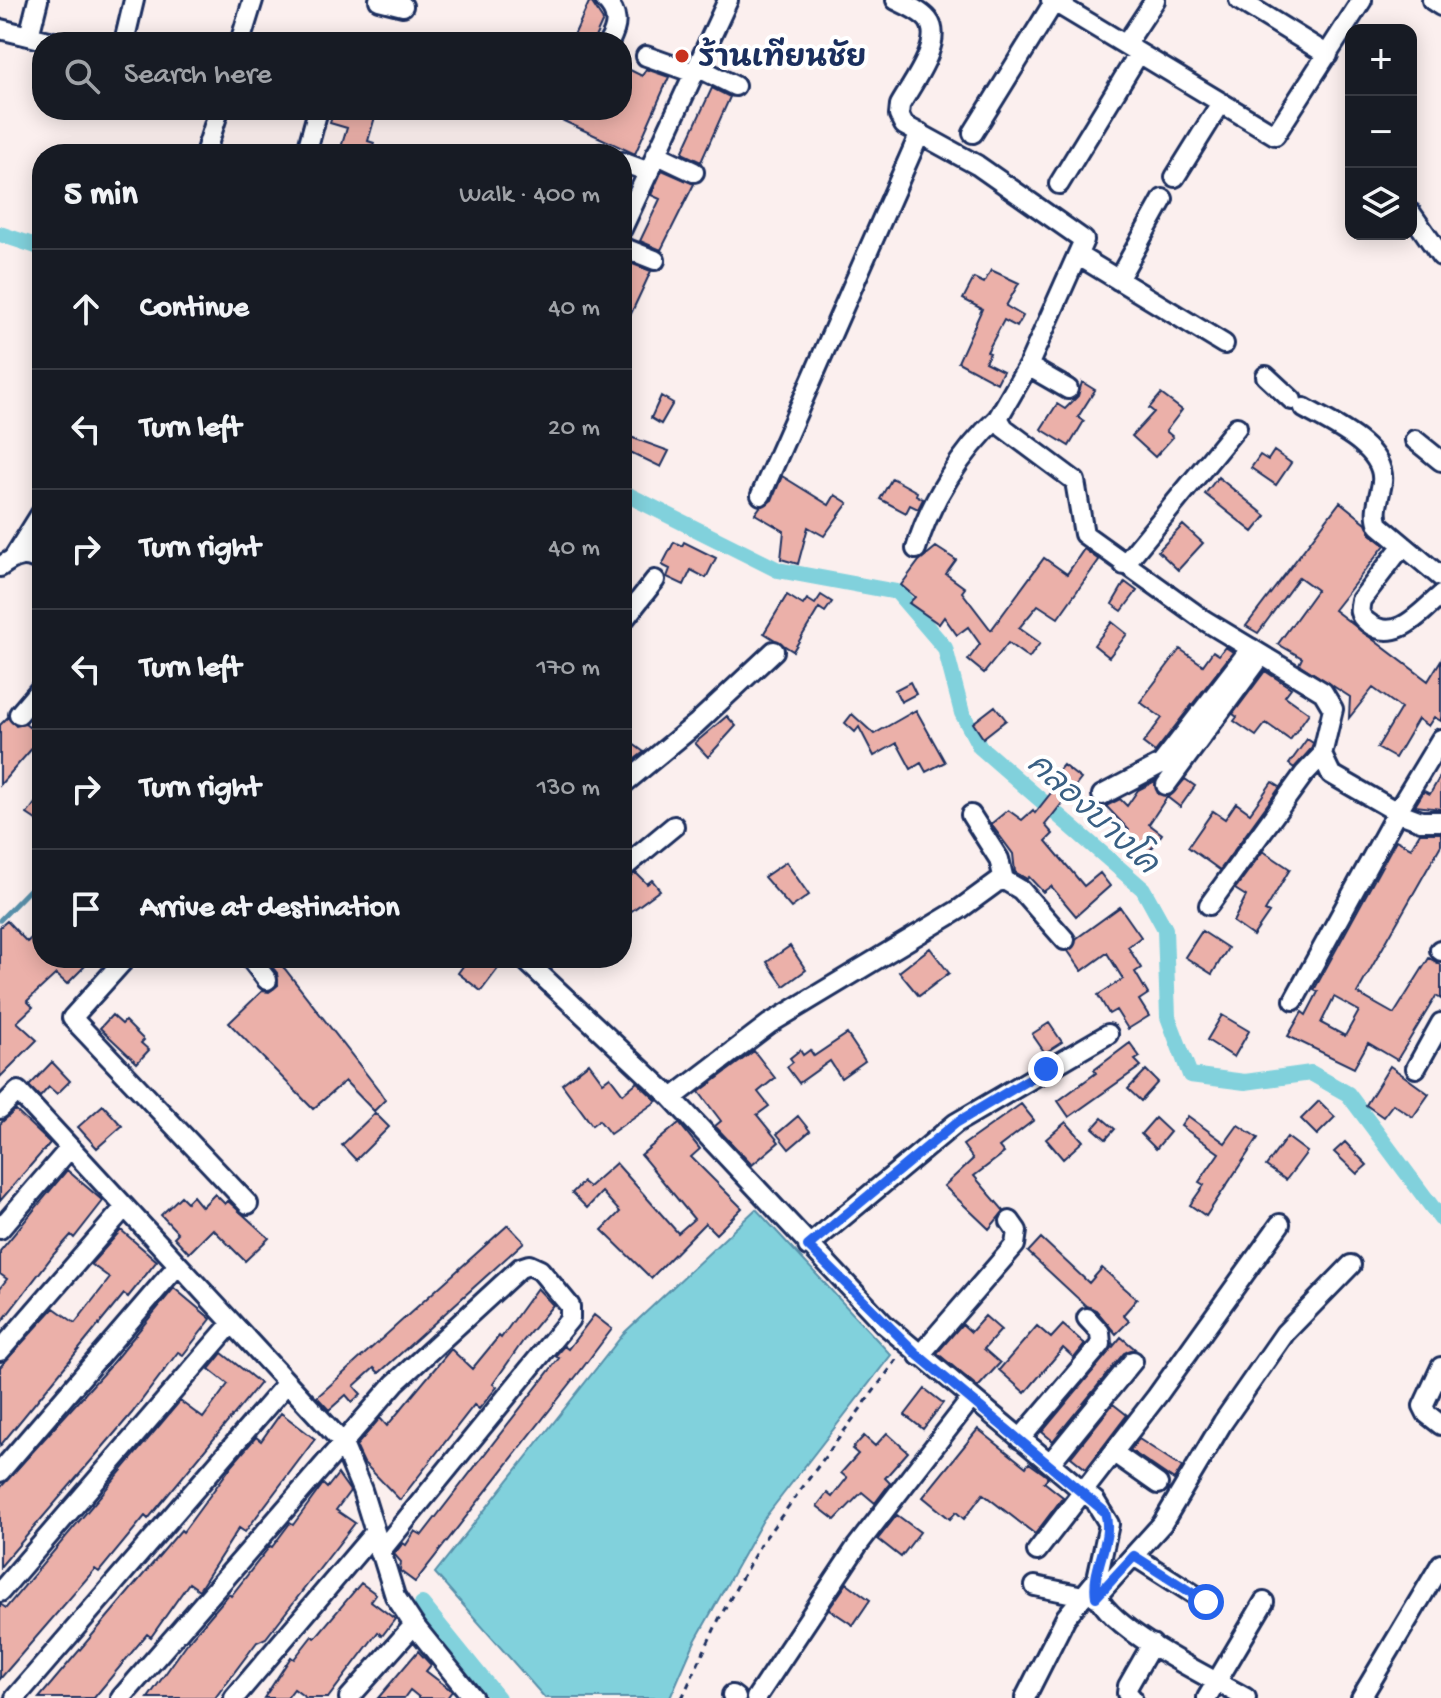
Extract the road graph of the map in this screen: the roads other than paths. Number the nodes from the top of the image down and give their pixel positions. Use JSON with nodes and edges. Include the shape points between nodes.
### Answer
{"nodes":[{"id":1,"x":38,"y":0,"type":"edge"},
{"id":2,"x":134,"y":0,"type":"edge"},
{"id":3,"x":253,"y":0,"type":"edge"},
{"id":4,"x":379,"y":0,"type":"edge"},
{"id":5,"x":605,"y":0,"type":"edge"},
{"id":6,"x":728,"y":0,"type":"edge"},
{"id":7,"x":896,"y":0,"type":"edge"},
{"id":8,"x":1155,"y":0,"type":"edge"},
{"id":9,"x":1239,"y":0,"type":"edge"},
{"id":10,"x":1362,"y":0,"type":"edge"},
{"id":11,"x":1432,"y":0,"type":"edge"},
{"id":12,"x":1053,"y":1,"type":"edge"},
{"id":13,"x":403,"y":6,"type":"dead end"},
{"id":14,"x":1441,"y":6,"type":"edge"},
{"id":15,"x":0,"y":29,"type":"edge"},
{"id":16,"x":126,"y":32,"type":"edge"},
{"id":17,"x":243,"y":32,"type":"edge"},
{"id":18,"x":615,"y":32,"type":"edge"},
{"id":19,"x":29,"y":36,"type":"junction"},
{"id":20,"x":32,"y":37,"type":"edge"},
{"id":21,"x":1132,"y":49,"type":"junction"},
{"id":22,"x":1328,"y":55,"type":"junction"},
{"id":23,"x":646,"y":56,"type":"dead end"},
{"id":24,"x":696,"y":70,"type":"junction"},
{"id":25,"x":735,"y":86,"type":"dead end"},
{"id":26,"x":1221,"y":103,"type":"junction"},
{"id":27,"x":216,"y":120,"type":"edge"},
{"id":28,"x":315,"y":120,"type":"edge"},
{"id":29,"x":920,"y":133,"type":"junction"},
{"id":30,"x":973,"y":133,"type":"dead end"},
{"id":31,"x":208,"y":144,"type":"edge"},
{"id":32,"x":309,"y":144,"type":"edge"},
{"id":33,"x":632,"y":162,"type":"edge"},
{"id":34,"x":652,"y":163,"type":"junction"},
{"id":35,"x":694,"y":172,"type":"dead end"},
{"id":36,"x":1175,"y":177,"type":"dead end"},
{"id":37,"x":1059,"y":184,"type":"dead end"},
{"id":38,"x":1163,"y":199,"type":"dead end"},
{"id":39,"x":632,"y":207,"type":"edge"},
{"id":40,"x":1417,"y":222,"type":"edge"},
{"id":41,"x":632,"y":251,"type":"edge"},
{"id":42,"x":1079,"y":256,"type":"junction"},
{"id":43,"x":1441,"y":256,"type":"edge"},
{"id":44,"x":655,"y":260,"type":"dead end"},
{"id":45,"x":1118,"y":280,"type":"junction"},
{"id":46,"x":1224,"y":344,"type":"dead end"},
{"id":47,"x":1028,"y":366,"type":"junction"},
{"id":48,"x":1266,"y":376,"type":"dead end"},
{"id":49,"x":1068,"y":389,"type":"dead end"},
{"id":50,"x":998,"y":418,"type":"junction"},
{"id":51,"x":1237,"y":427,"type":"dead end"},
{"id":52,"x":1415,"y":440,"type":"dead end"},
{"id":53,"x":1441,"y":461,"type":"edge"},
{"id":54,"x":761,"y":495,"type":"dead end"},
{"id":55,"x":32,"y":526,"type":"edge"},
{"id":56,"x":1403,"y":545,"type":"junction"},
{"id":57,"x":916,"y":549,"type":"dead end"},
{"id":58,"x":32,"y":558,"type":"edge"},
{"id":59,"x":7,"y":562,"type":"edge"},
{"id":60,"x":1124,"y":565,"type":"junction"},
{"id":61,"x":1441,"y":577,"type":"edge"},
{"id":62,"x":655,"y":580,"type":"dead end"},
{"id":63,"x":1441,"y":595,"type":"edge"},
{"id":64,"x":632,"y":609,"type":"edge"},
{"id":65,"x":774,"y":651,"type":"dead end"},
{"id":66,"x":1256,"y":652,"type":"junction"},
{"id":67,"x":32,"y":699,"type":"edge"},
{"id":68,"x":19,"y":714,"type":"dead end"},
{"id":69,"x":1441,"y":739,"type":"edge"},
{"id":70,"x":1322,"y":755,"type":"junction"},
{"id":71,"x":632,"y":777,"type":"edge"},
{"id":72,"x":1166,"y":785,"type":"dead end"},
{"id":73,"x":1102,"y":795,"type":"dead end"},
{"id":74,"x":1397,"y":812,"type":"junction"},
{"id":75,"x":971,"y":815,"type":"dead end"},
{"id":76,"x":1441,"y":821,"type":"edge"},
{"id":77,"x":674,"y":826,"type":"dead end"},
{"id":78,"x":632,"y":861,"type":"edge"},
{"id":79,"x":1004,"y":880,"type":"junction"},
{"id":80,"x":1209,"y":905,"type":"dead end"},
{"id":81,"x":1065,"y":940,"type":"dead end"},
{"id":82,"x":117,"y":968,"type":"edge"},
{"id":83,"x":258,"y":968,"type":"edge"},
{"id":84,"x":534,"y":968,"type":"edge"},
{"id":85,"x":267,"y":980,"type":"dead end"},
{"id":86,"x":1294,"y":1000,"type":"dead end"},
{"id":87,"x":1441,"y":1023,"type":"edge"},
{"id":88,"x":1108,"y":1034,"type":"dead end"},
{"id":89,"x":1416,"y":1068,"type":"dead end"},
{"id":90,"x":672,"y":1098,"type":"junction"},
{"id":91,"x":0,"y":1109,"type":"edge"},
{"id":92,"x":70,"y":1148,"type":"junction"},
{"id":93,"x":248,"y":1204,"type":"dead end"},
{"id":94,"x":125,"y":1207,"type":"junction"},
{"id":95,"x":1010,"y":1221,"type":"dead end"},
{"id":96,"x":1280,"y":1224,"type":"dead end"},
{"id":97,"x":0,"y":1229,"type":"edge"},
{"id":98,"x":808,"y":1246,"type":"junction"},
{"id":99,"x":178,"y":1265,"type":"junction"},
{"id":100,"x":1351,"y":1265,"type":"dead end"},
{"id":101,"x":1087,"y":1318,"type":"dead end"},
{"id":102,"x":232,"y":1323,"type":"junction"},
{"id":103,"x":0,"y":1351,"type":"edge"},
{"id":104,"x":913,"y":1351,"type":"junction"},
{"id":105,"x":1133,"y":1361,"type":"dead end"},
{"id":106,"x":1441,"y":1367,"type":"edge"},
{"id":107,"x":287,"y":1383,"type":"junction"},
{"id":108,"x":971,"y":1399,"type":"junction"},
{"id":109,"x":1441,"y":1425,"type":"edge"},
{"id":110,"x":1020,"y":1439,"type":"junction"},
{"id":111,"x":342,"y":1442,"type":"junction"},
{"id":112,"x":1114,"y":1453,"type":"junction"},
{"id":113,"x":1050,"y":1463,"type":"junction"},
{"id":114,"x":0,"y":1472,"type":"edge"},
{"id":115,"x":1158,"y":1484,"type":"dead end"},
{"id":116,"x":1082,"y":1490,"type":"junction"},
{"id":117,"x":374,"y":1533,"type":"junction"},
{"id":118,"x":1037,"y":1551,"type":"dead end"},
{"id":119,"x":379,"y":1553,"type":"junction"},
{"id":120,"x":1134,"y":1556,"type":"junction"},
{"id":121,"x":1441,"y":1564,"type":"edge"},
{"id":122,"x":1035,"y":1586,"type":"dead end"},
{"id":123,"x":0,"y":1592,"type":"edge"},
{"id":124,"x":1091,"y":1592,"type":"junction"},
{"id":125,"x":1206,"y":1602,"type":"dead end"},
{"id":126,"x":1264,"y":1602,"type":"dead end"},
{"id":127,"x":414,"y":1625,"type":"junction"},
{"id":128,"x":1152,"y":1644,"type":"junction"},
{"id":129,"x":1217,"y":1682,"type":"junction"},
{"id":130,"x":469,"y":1696,"type":"edge"},
{"id":131,"x":15,"y":1698,"type":"edge"},
{"id":132,"x":121,"y":1698,"type":"edge"},
{"id":133,"x":234,"y":1698,"type":"edge"},
{"id":134,"x":349,"y":1698,"type":"edge"},
{"id":135,"x":756,"y":1698,"type":"edge"},
{"id":136,"x":1025,"y":1698,"type":"edge"},
{"id":137,"x":1132,"y":1698,"type":"edge"},
{"id":138,"x":1207,"y":1698,"type":"edge"},
{"id":139,"x":1246,"y":1698,"type":"edge"},
{"id":140,"x":1361,"y":1698,"type":"edge"}],
"edges":[{"from":1,"to":19,"type":"street"},
{"from":2,"to":16,"type":"street"},
{"from":3,"to":17,"type":"street"},
{"from":4,"to":13,"type":"street"},
{"from":5,"to":18,"type":"street","via":[[616,13]]},
{"from":6,"to":24,"type":"street"},
{"from":7,"to":29,"type":"street","via":[[927,17],[934,30],[900,105],[904,125]]},
{"from":8,"to":21,"type":"street"},
{"from":9,"to":22,"type":"street"},
{"from":10,"to":22,"type":"street"},
{"from":11,"to":14,"type":"street"},
{"from":12,"to":21,"type":"street"},
{"from":12,"to":30,"type":"street"},
{"from":15,"to":19,"type":"street"},
{"from":19,"to":20,"type":"street"},
{"from":21,"to":26,"type":"street"},
{"from":21,"to":37,"type":"street"},
{"from":22,"to":26,"type":"street","via":[[1275,135]]},
{"from":23,"to":24,"type":"street"},
{"from":24,"to":25,"type":"street"},
{"from":24,"to":34,"type":"street"},
{"from":26,"to":36,"type":"street"},
{"from":27,"to":31,"type":"street"},
{"from":28,"to":32,"type":"street"},
{"from":29,"to":42,"type":"street","via":[[1082,236]]},
{"from":29,"to":54,"type":"street"},
{"from":33,"to":34,"type":"street"},
{"from":34,"to":35,"type":"street"},
{"from":34,"to":39,"type":"street"},
{"from":38,"to":45,"type":"street"},
{"from":40,"to":43,"type":"street"},
{"from":41,"to":44,"type":"street"},
{"from":42,"to":45,"type":"street"},
{"from":42,"to":47,"type":"street"},
{"from":45,"to":46,"type":"street"},
{"from":47,"to":49,"type":"street"},
{"from":47,"to":50,"type":"street"},
{"from":48,"to":56,"type":"street","via":[[1375,456],[1382,479],[1375,517]]},
{"from":50,"to":57,"type":"street","via":[[982,432],[943,489]]},
{"from":50,"to":60,"type":"street","via":[[1004,428],[1069,473],[1084,534]]},
{"from":51,"to":60,"type":"street"},
{"from":52,"to":53,"type":"street"},
{"from":55,"to":59,"type":"street"},
{"from":56,"to":61,"type":"street"},
{"from":56,"to":63,"type":"street","via":[[1361,600],[1362,618],[1392,631]]},
{"from":58,"to":59,"type":"street"},
{"from":60,"to":66,"type":"street"},
{"from":62,"to":64,"type":"street"},
{"from":65,"to":71,"type":"street"},
{"from":66,"to":70,"type":"street","via":[[1330,699],[1333,709]]},
{"from":66,"to":72,"type":"street"},
{"from":66,"to":73,"type":"street","via":[[1161,764]]},
{"from":67,"to":68,"type":"street"},
{"from":69,"to":74,"type":"street"},
{"from":70,"to":74,"type":"street","via":[[1331,774]]},
{"from":70,"to":80,"type":"street"},
{"from":74,"to":76,"type":"street","via":[[1421,821]]},
{"from":74,"to":86,"type":"street"},
{"from":75,"to":79,"type":"street","via":[[999,859]]},
{"from":77,"to":78,"type":"street"},
{"from":79,"to":81,"type":"street","via":[[1021,890]]},
{"from":79,"to":90,"type":"street","via":[[769,1024]]},
{"from":82,"to":93,"type":"street","via":[[72,1018]]},
{"from":83,"to":85,"type":"street"},
{"from":84,"to":90,"type":"street"},
{"from":87,"to":89,"type":"street"},
{"from":88,"to":98,"type":"street","via":[[956,1123]]},
{"from":90,"to":98,"type":"street"},
{"from":91,"to":92,"type":"street","via":[[18,1091]]},
{"from":92,"to":94,"type":"street"},
{"from":92,"to":97,"type":"street"},
{"from":94,"to":99,"type":"street"},
{"from":94,"to":103,"type":"street"},
{"from":95,"to":104,"type":"street","via":[[1017,1231],[1015,1245]]},
{"from":96,"to":112,"type":"street"},
{"from":98,"to":104,"type":"street"},
{"from":99,"to":102,"type":"street"},
{"from":99,"to":114,"type":"street"},
{"from":100,"to":120,"type":"street","via":[[1285,1333],[1162,1524]]},
{"from":101,"to":110,"type":"street","via":[[1100,1332],[1101,1344]]},
{"from":102,"to":107,"type":"street"},
{"from":102,"to":123,"type":"street"},
{"from":104,"to":108,"type":"street"},
{"from":105,"to":113,"type":"street"},
{"from":106,"to":109,"type":"street","via":[[1423,1406]]},
{"from":107,"to":111,"type":"street"},
{"from":107,"to":131,"type":"street"},
{"from":108,"to":110,"type":"street"},
{"from":108,"to":135,"type":"street","via":[[857,1546]]},
{"from":110,"to":113,"type":"street"},
{"from":111,"to":117,"type":"street"},
{"from":111,"to":119,"type":"street","via":[[395,1383],[520,1268],[540,1270],[570,1306],[570,1319]]},
{"from":111,"to":132,"type":"street"},
{"from":112,"to":115,"type":"street"},
{"from":112,"to":116,"type":"street"},
{"from":113,"to":116,"type":"street"},
{"from":116,"to":118,"type":"street"},
{"from":116,"to":124,"type":"street","via":[[1105,1512],[1109,1524]]},
{"from":117,"to":119,"type":"street"},
{"from":117,"to":133,"type":"street"},
{"from":119,"to":127,"type":"street","via":[[395,1596]]},
{"from":120,"to":124,"type":"street"},
{"from":120,"to":125,"type":"street"},
{"from":121,"to":140,"type":"street"},
{"from":122,"to":124,"type":"street"},
{"from":124,"to":128,"type":"street","via":[[1113,1618]]},
{"from":124,"to":136,"type":"street","via":[[1066,1617]]},
{"from":126,"to":129,"type":"street"},
{"from":127,"to":130,"type":"street"},
{"from":127,"to":134,"type":"street"},
{"from":128,"to":129,"type":"street"},
{"from":128,"to":137,"type":"street","via":[[1128,1686]]},
{"from":129,"to":138,"type":"street"},
{"from":129,"to":139,"type":"street"}]}
